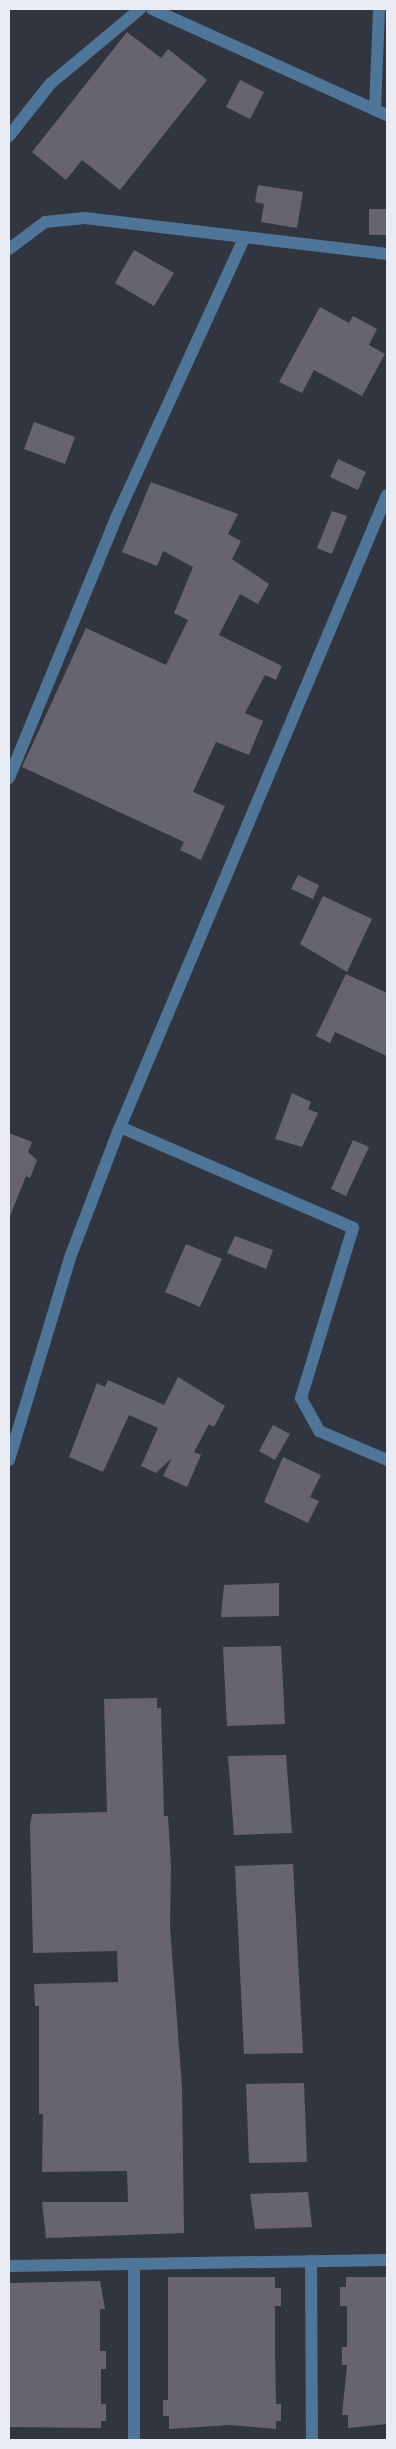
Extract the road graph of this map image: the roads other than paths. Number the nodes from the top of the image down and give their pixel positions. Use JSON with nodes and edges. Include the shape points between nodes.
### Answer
{"nodes":[{"id":1,"x":140,"y":9,"type":"edge"},
{"id":2,"x":152,"y":9,"type":"edge"},
{"id":3,"x":379,"y":9,"type":"edge"},
{"id":4,"x":381,"y":113,"type":"edge"},
{"id":5,"x":9,"y":136,"type":"edge"},
{"id":6,"x":244,"y":238,"type":"junction"},
{"id":7,"x":9,"y":249,"type":"edge"},
{"id":8,"x":387,"y":254,"type":"edge"},
{"id":9,"x":387,"y":495,"type":"edge"},
{"id":10,"x":9,"y":778,"type":"edge"},
{"id":11,"x":120,"y":1127,"type":"junction"},
{"id":12,"x":9,"y":1460,"type":"edge"},
{"id":13,"x":387,"y":1460,"type":"edge"},
{"id":14,"x":387,"y":2260,"type":"edge"},
{"id":15,"x":311,"y":2261,"type":"junction"},
{"id":16,"x":134,"y":2264,"type":"junction"},
{"id":17,"x":9,"y":2266,"type":"edge"},
{"id":18,"x":134,"y":2440,"type":"edge"},
{"id":19,"x":312,"y":2440,"type":"edge"}],
"edges":[{"from":1,"to":5,"type":"street","via":[[50,84]]},
{"from":2,"to":4,"type":"street"},
{"from":3,"to":4,"type":"street"},
{"from":6,"to":7,"type":"street","via":[[85,218],[45,222]]},
{"from":6,"to":8,"type":"street"},
{"from":6,"to":10,"type":"street","via":[[116,518]]},
{"from":9,"to":11,"type":"street"},
{"from":11,"to":12,"type":"street","via":[[72,1255]]},
{"from":11,"to":13,"type":"street","via":[[353,1228],[301,1398],[319,1430]]},
{"from":14,"to":15,"type":"street"},
{"from":15,"to":16,"type":"street"},
{"from":15,"to":19,"type":"street"},
{"from":16,"to":17,"type":"street"},
{"from":16,"to":18,"type":"street"}]}
